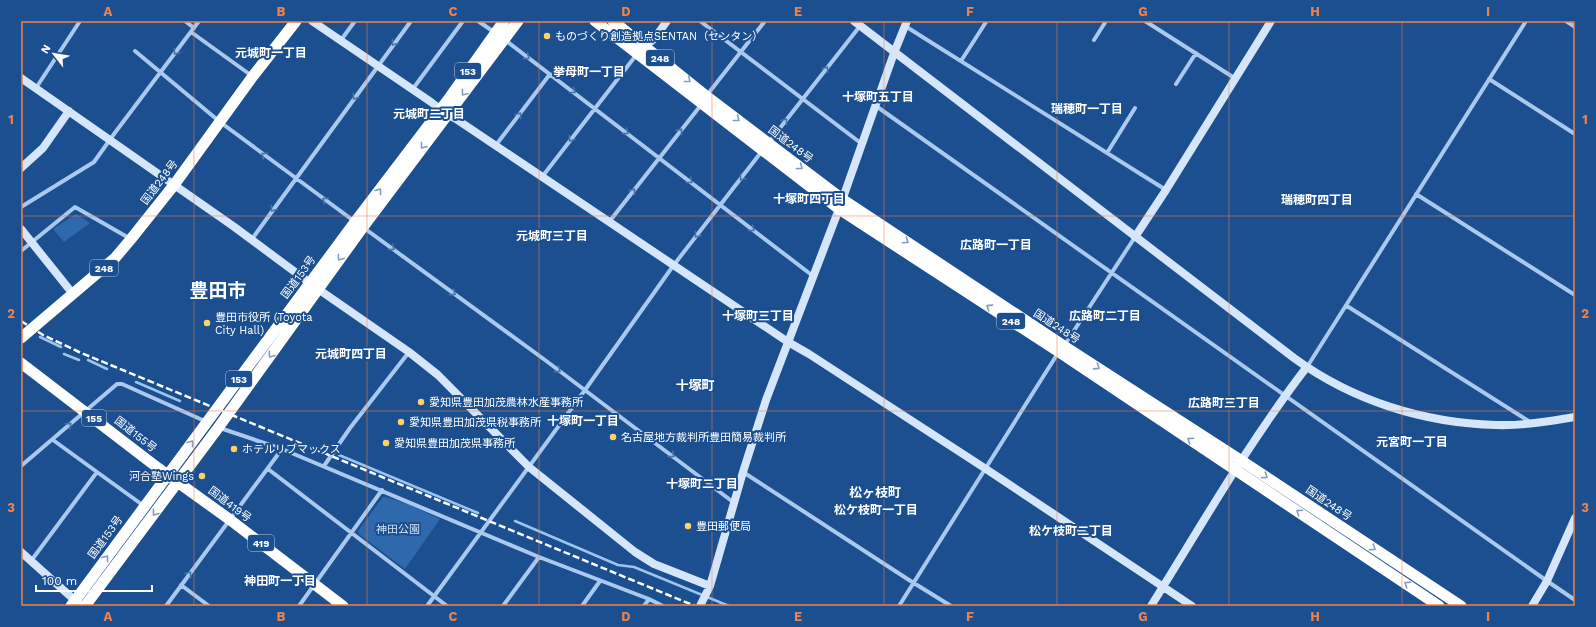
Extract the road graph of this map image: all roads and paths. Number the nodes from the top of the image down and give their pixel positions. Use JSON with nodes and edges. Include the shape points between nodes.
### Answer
{"nodes":[{"id":1,"x":80,"y":21,"type":"edge"},
{"id":2,"x":185,"y":21,"type":"edge"},
{"id":3,"x":199,"y":21,"type":"edge"},
{"id":4,"x":296,"y":21,"type":"edge"},
{"id":5,"x":312,"y":21,"type":"edge"},
{"id":6,"x":355,"y":21,"type":"edge"},
{"id":7,"x":411,"y":21,"type":"edge"},
{"id":8,"x":463,"y":21,"type":"edge"},
{"id":9,"x":478,"y":21,"type":"edge"},
{"id":10,"x":504,"y":21,"type":"edge"},
{"id":11,"x":518,"y":21,"type":"edge"},
{"id":12,"x":594,"y":21,"type":"edge"},
{"id":13,"x":614,"y":21,"type":"edge"},
{"id":14,"x":667,"y":21,"type":"edge"},
{"id":15,"x":700,"y":21,"type":"edge"},
{"id":16,"x":764,"y":21,"type":"edge"},
{"id":17,"x":1106,"y":21,"type":"edge"},
{"id":18,"x":1145,"y":21,"type":"edge"},
{"id":19,"x":1271,"y":21,"type":"edge"},
{"id":20,"x":1526,"y":21,"type":"edge"},
{"id":21,"x":1566,"y":21,"type":"edge"},
{"id":22,"x":986,"y":22,"type":"dead end"},
{"id":23,"x":857,"y":23,"type":"edge"},
{"id":24,"x":906,"y":24,"type":"edge"},
{"id":25,"x":1575,"y":27,"type":"edge"},
{"id":26,"x":193,"y":30,"type":"junction"},
{"id":27,"x":500,"y":36,"type":"junction"},
{"id":28,"x":341,"y":40,"type":"junction"},
{"id":29,"x":1094,"y":40,"type":"dead end"},
{"id":30,"x":646,"y":46,"type":"junction"},
{"id":31,"x":135,"y":51,"type":"dead end"},
{"id":32,"x":740,"y":52,"type":"junction"},
{"id":33,"x":894,"y":53,"type":"junction"},
{"id":34,"x":1196,"y":53,"type":"junction"},
{"id":35,"x":637,"y":54,"type":"junction"},
{"id":36,"x":961,"y":61,"type":"junction"},
{"id":37,"x":378,"y":66,"type":"junction"},
{"id":38,"x":161,"y":73,"type":"junction"},
{"id":39,"x":550,"y":74,"type":"junction"},
{"id":40,"x":253,"y":76,"type":"junction"},
{"id":41,"x":21,"y":78,"type":"edge"},
{"id":42,"x":1236,"y":79,"type":"junction"},
{"id":43,"x":1489,"y":79,"type":"junction"},
{"id":44,"x":1176,"y":84,"type":"dead end"},
{"id":45,"x":36,"y":88,"type":"junction"},
{"id":46,"x":412,"y":90,"type":"junction"},
{"id":47,"x":704,"y":100,"type":"junction"},
{"id":48,"x":802,"y":100,"type":"junction"},
{"id":49,"x":876,"y":106,"type":"junction"},
{"id":50,"x":595,"y":108,"type":"junction"},
{"id":51,"x":1135,"y":108,"type":"dead end"},
{"id":52,"x":69,"y":111,"type":"junction"},
{"id":53,"x":443,"y":112,"type":"junction"},
{"id":54,"x":220,"y":122,"type":"junction"},
{"id":55,"x":1575,"y":134,"type":"edge"},
{"id":56,"x":110,"y":140,"type":"junction"},
{"id":57,"x":862,"y":144,"type":"junction"},
{"id":58,"x":496,"y":146,"type":"junction"},
{"id":59,"x":766,"y":147,"type":"junction"},
{"id":60,"x":1107,"y":153,"type":"junction"},
{"id":61,"x":659,"y":157,"type":"junction"},
{"id":62,"x":21,"y":168,"type":"edge"},
{"id":63,"x":295,"y":178,"type":"junction"},
{"id":64,"x":542,"y":178,"type":"junction"},
{"id":65,"x":174,"y":185,"type":"junction"},
{"id":66,"x":1166,"y":190,"type":"junction"},
{"id":67,"x":1416,"y":194,"type":"junction"},
{"id":68,"x":841,"y":204,"type":"junction"},
{"id":69,"x":721,"y":205,"type":"junction"},
{"id":70,"x":21,"y":206,"type":"edge"},
{"id":71,"x":609,"y":222,"type":"junction"},
{"id":72,"x":359,"y":224,"type":"junction"},
{"id":73,"x":21,"y":229,"type":"edge"},
{"id":74,"x":1135,"y":237,"type":"junction"},
{"id":75,"x":131,"y":239,"type":"junction"},
{"id":76,"x":252,"y":239,"type":"junction"},
{"id":77,"x":31,"y":243,"type":"junction"},
{"id":78,"x":21,"y":252,"type":"edge"},
{"id":79,"x":673,"y":266,"type":"junction"},
{"id":80,"x":1112,"y":272,"type":"junction"},
{"id":81,"x":813,"y":276,"type":"junction"},
{"id":82,"x":314,"y":286,"type":"junction"},
{"id":83,"x":73,"y":294,"type":"junction"},
{"id":84,"x":1575,"y":295,"type":"edge"},
{"id":85,"x":1347,"y":306,"type":"junction"},
{"id":86,"x":21,"y":338,"type":"edge"},
{"id":87,"x":788,"y":342,"type":"junction"},
{"id":88,"x":1061,"y":349,"type":"junction"},
{"id":89,"x":409,"y":352,"type":"junction"},
{"id":90,"x":21,"y":362,"type":"edge"},
{"id":91,"x":1306,"y":368,"type":"junction"},
{"id":92,"x":585,"y":390,"type":"junction"},
{"id":93,"x":1285,"y":395,"type":"junction"},
{"id":94,"x":85,"y":411,"type":"junction"},
{"id":95,"x":1575,"y":417,"type":"edge"},
{"id":96,"x":207,"y":422,"type":"junction"},
{"id":97,"x":1532,"y":423,"type":"junction"},
{"id":98,"x":218,"y":428,"type":"junction"},
{"id":99,"x":53,"y":440,"type":"junction"},
{"id":100,"x":282,"y":449,"type":"junction"},
{"id":101,"x":1242,"y":461,"type":"junction"},
{"id":102,"x":21,"y":466,"type":"edge"},
{"id":103,"x":324,"y":466,"type":"junction"},
{"id":104,"x":529,"y":467,"type":"junction"},
{"id":105,"x":268,"y":469,"type":"junction"},
{"id":106,"x":986,"y":469,"type":"junction"},
{"id":107,"x":1236,"y":470,"type":"junction"},
{"id":108,"x":97,"y":472,"type":"junction"},
{"id":109,"x":743,"y":472,"type":"junction"},
{"id":110,"x":168,"y":474,"type":"junction"},
{"id":111,"x":178,"y":482,"type":"junction"},
{"id":112,"x":382,"y":490,"type":"junction"},
{"id":113,"x":734,"y":502,"type":"junction"},
{"id":114,"x":144,"y":506,"type":"junction"},
{"id":115,"x":1575,"y":518,"type":"edge"},
{"id":116,"x":229,"y":519,"type":"junction"},
{"id":117,"x":482,"y":532,"type":"junction"},
{"id":118,"x":351,"y":533,"type":"junction"},
{"id":119,"x":21,"y":552,"type":"edge"},
{"id":120,"x":539,"y":556,"type":"junction"},
{"id":121,"x":30,"y":561,"type":"junction"},
{"id":122,"x":600,"y":581,"type":"junction"},
{"id":123,"x":1547,"y":581,"type":"junction"},
{"id":124,"x":914,"y":582,"type":"junction"},
{"id":125,"x":315,"y":584,"type":"junction"},
{"id":126,"x":181,"y":585,"type":"junction"},
{"id":127,"x":710,"y":586,"type":"junction"},
{"id":128,"x":1163,"y":587,"type":"junction"},
{"id":129,"x":434,"y":596,"type":"junction"},
{"id":130,"x":649,"y":599,"type":"junction"},
{"id":131,"x":1575,"y":600,"type":"edge"},
{"id":132,"x":75,"y":604,"type":"edge"},
{"id":133,"x":85,"y":606,"type":"edge"},
{"id":134,"x":166,"y":606,"type":"edge"},
{"id":135,"x":209,"y":606,"type":"edge"},
{"id":136,"x":299,"y":606,"type":"edge"},
{"id":137,"x":343,"y":606,"type":"edge"},
{"id":138,"x":427,"y":606,"type":"edge"},
{"id":139,"x":447,"y":606,"type":"edge"},
{"id":140,"x":503,"y":606,"type":"edge"},
{"id":141,"x":582,"y":606,"type":"edge"},
{"id":142,"x":644,"y":606,"type":"edge"},
{"id":143,"x":663,"y":606,"type":"edge"},
{"id":144,"x":700,"y":606,"type":"edge"},
{"id":145,"x":899,"y":606,"type":"edge"},
{"id":146,"x":951,"y":606,"type":"edge"},
{"id":147,"x":1151,"y":606,"type":"edge"},
{"id":148,"x":1192,"y":606,"type":"edge"},
{"id":149,"x":1439,"y":606,"type":"edge"},
{"id":150,"x":1461,"y":606,"type":"edge"},
{"id":151,"x":1532,"y":606,"type":"edge"}],
"edges":[{"from":1,"to":45,"type":"street"},
{"from":2,"to":26,"type":"street"},
{"from":3,"to":26,"type":"street"},
{"from":4,"to":40,"type":"highway","name":"国道248号","number":"248"},
{"from":5,"to":28,"type":"street"},
{"from":6,"to":28,"type":"street"},
{"from":7,"to":37,"type":"street","one_way":true},
{"from":8,"to":46,"type":"street"},
{"from":9,"to":27,"type":"street"},
{"from":10,"to":27,"type":"highway","name":"国道153号","number":"153"},
{"from":11,"to":27,"type":"highway","name":"国道153号","number":"153"},
{"from":12,"to":35,"type":"highway","name":"国道248号","number":"248"},
{"from":13,"to":30,"type":"highway","name":"国道248号","number":"248"},
{"from":14,"to":30,"type":"street"},
{"from":15,"to":32,"type":"street"},
{"from":16,"to":32,"type":"street"},
{"from":17,"to":29,"type":"street"},
{"from":18,"to":34,"type":"street"},
{"from":19,"to":42,"type":"street"},
{"from":20,"to":43,"type":"street"},
{"from":21,"to":25,"type":"street"},
{"from":22,"to":36,"type":"street"},
{"from":23,"to":33,"type":"street"},
{"from":48,"to":23,"type":"street","one_way":true},
{"from":24,"to":33,"type":"street"},
{"from":24,"to":36,"type":"street"},
{"from":26,"to":38,"type":"street","one_way":true},
{"from":26,"to":40,"type":"street"},
{"from":27,"to":39,"type":"street","one_way":true},
{"from":27,"to":53,"type":"highway","name":"国道153号","number":"153"},
{"from":28,"to":37,"type":"street"},
{"from":30,"to":35,"type":"street"},
{"from":30,"to":47,"type":"highway","name":"国道248号","number":"248","one_way":true},
{"from":31,"to":38,"type":"street"},
{"from":32,"to":47,"type":"street"},
{"from":32,"to":48,"type":"street"},
{"from":33,"to":49,"type":"street"},
{"from":33,"to":74,"type":"street"},
{"from":34,"to":42,"type":"street"},
{"from":34,"to":44,"type":"street"},
{"from":35,"to":47,"type":"highway","name":"国道248号","number":"248"},
{"from":35,"to":50,"type":"street"},
{"from":36,"to":60,"type":"street"},
{"from":37,"to":46,"type":"street"},
{"from":37,"to":63,"type":"street","one_way":true},
{"from":38,"to":54,"type":"street"},
{"from":38,"to":56,"type":"street"},
{"from":39,"to":50,"type":"street","one_way":true},
{"from":58,"to":39,"type":"street","one_way":true},
{"from":40,"to":54,"type":"highway","name":"国道248号","number":"248"},
{"from":41,"to":45,"type":"street"},
{"from":42,"to":66,"type":"street"},
{"from":43,"to":55,"type":"street"},
{"from":43,"to":67,"type":"street"},
{"from":45,"to":52,"type":"street"},
{"from":46,"to":53,"type":"street"},
{"from":47,"to":59,"type":"highway","name":"国道248号","number":"248"},
{"from":61,"to":47,"type":"street","one_way":true},
{"from":48,"to":57,"type":"street"},
{"from":59,"to":48,"type":"street","one_way":true},
{"from":49,"to":57,"type":"street"},
{"from":49,"to":80,"type":"street"},
{"from":50,"to":61,"type":"street","one_way":true},
{"from":50,"to":64,"type":"street","one_way":true},
{"from":51,"to":60,"type":"street"},
{"from":52,"to":56,"type":"street"},
{"from":52,"to":62,"type":"street","via":[[43,148]]},
{"from":53,"to":58,"type":"street"},
{"from":53,"to":72,"type":"highway","name":"国道153号","number":"153"},
{"from":63,"to":54,"type":"street","one_way":true},
{"from":54,"to":65,"type":"highway","name":"国道248号","number":"248"},
{"from":56,"to":65,"type":"street"},
{"from":56,"to":70,"type":"street","via":[[94,162]]},
{"from":57,"to":68,"type":"street"},
{"from":58,"to":64,"type":"street"},
{"from":59,"to":68,"type":"highway","name":"国道248号","number":"248"},
{"from":59,"to":69,"type":"street","one_way":true},
{"from":60,"to":66,"type":"street"},
{"from":61,"to":69,"type":"street","one_way":true},
{"from":71,"to":61,"type":"street","one_way":true},
{"from":72,"to":63,"type":"street","one_way":true},
{"from":63,"to":76,"type":"street","one_way":true},
{"from":64,"to":71,"type":"street"},
{"from":65,"to":75,"type":"highway","name":"国道248号","number":"248"},
{"from":65,"to":76,"type":"street"},
{"from":66,"to":74,"type":"street"},
{"from":67,"to":84,"type":"street"},
{"from":67,"to":85,"type":"street"},
{"from":68,"to":81,"type":"street"},
{"from":68,"to":88,"type":"highway","name":"国道248号","number":"248"},
{"from":69,"to":79,"type":"street","one_way":true},
{"from":69,"to":81,"type":"street","one_way":true},
{"from":71,"to":79,"type":"street"},
{"from":72,"to":82,"type":"highway","name":"国道153号","number":"153"},
{"from":72,"to":92,"type":"street","one_way":true},
{"from":73,"to":77,"type":"street"},
{"from":74,"to":80,"type":"street"},
{"from":74,"to":91,"type":"street"},
{"from":75,"to":77,"type":"street","via":[[75,207]]},
{"from":75,"to":83,"type":"highway","name":"国道248号","number":"248","via":[[115,258]]},
{"from":76,"to":82,"type":"street"},
{"from":77,"to":78,"type":"street"},
{"from":77,"to":83,"type":"street"},
{"from":79,"to":87,"type":"street"},
{"from":79,"to":92,"type":"street"},
{"from":80,"to":88,"type":"street"},
{"from":80,"to":93,"type":"street"},
{"from":81,"to":87,"type":"street"},
{"from":82,"to":89,"type":"street"},
{"from":82,"to":96,"type":"highway","name":"国道153号","number":"153"},
{"from":82,"to":98,"type":"highway","name":"国道153号","number":"153","one_way":true},
{"from":83,"to":86,"type":"highway","name":"国道248号","number":"248"},
{"from":85,"to":91,"type":"street"},
{"from":85,"to":97,"type":"street"},
{"from":87,"to":106,"type":"street"},
{"from":87,"to":109,"type":"street"},
{"from":88,"to":101,"type":"highway","name":"国道248号","number":"248","one_way":true},
{"from":88,"to":106,"type":"street"},
{"from":107,"to":88,"type":"highway","name":"国道248号","number":"248","one_way":true},
{"from":89,"to":103,"type":"street"},
{"from":89,"to":104,"type":"street","via":[[438,375]]},
{"from":90,"to":94,"type":"highway","name":"国道155号","number":"155"},
{"from":91,"to":93,"type":"street"},
{"from":91,"to":97,"type":"street","via":[[1340,387],[1406,412],[1458,422],[1497,425]]},
{"from":92,"to":104,"type":"street"},
{"from":92,"to":113,"type":"street","one_way":true},
{"from":93,"to":101,"type":"street"},
{"from":93,"to":123,"type":"street"},
{"from":94,"to":96,"type":"street","via":[[117,384],[122,384]]},
{"from":99,"to":94,"type":"street","one_way":true},
{"from":94,"to":110,"type":"highway","name":"国道155号","number":"155"},
{"from":95,"to":97,"type":"street"},
{"from":110,"to":96,"type":"highway","name":"国道153号","number":"153","one_way":true},
{"from":98,"to":100,"type":"street"},
{"from":98,"to":111,"type":"highway","name":"国道153号","number":"153"},
{"from":99,"to":102,"type":"street"},
{"from":99,"to":108,"type":"street"},
{"from":100,"to":103,"type":"street"},
{"from":100,"to":105,"type":"street"},
{"from":101,"to":107,"type":"street"},
{"from":101,"to":150,"type":"highway","name":"国道248号","number":"248","one_way":true},
{"from":103,"to":112,"type":"street"},
{"from":104,"to":117,"type":"street"},
{"from":104,"to":127,"type":"street","via":[[635,552],[654,564]]},
{"from":105,"to":116,"type":"street"},
{"from":105,"to":118,"type":"street"},
{"from":106,"to":124,"type":"street"},
{"from":106,"to":128,"type":"street"},
{"from":107,"to":128,"type":"street"},
{"from":149,"to":107,"type":"highway","name":"国道248号","number":"248","one_way":true},
{"from":108,"to":114,"type":"street"},
{"from":108,"to":121,"type":"street"},
{"from":109,"to":113,"type":"street"},
{"from":109,"to":124,"type":"street"},
{"from":110,"to":111,"type":"highway","name":"国道155号","number":"155"},
{"from":110,"to":114,"type":"highway","name":"国道153号","number":"153"},
{"from":111,"to":116,"type":"highway","name":"国道419号","number":"419"},
{"from":111,"to":133,"type":"highway","name":"国道153号","number":"153","one_way":true},
{"from":112,"to":117,"type":"street"},
{"from":112,"to":118,"type":"street"},
{"from":113,"to":127,"type":"street"},
{"from":132,"to":114,"type":"highway","name":"国道153号","number":"153","one_way":true},
{"from":115,"to":123,"type":"street"},
{"from":116,"to":125,"type":"highway","name":"国道419号","number":"419"},
{"from":126,"to":116,"type":"street","one_way":true},
{"from":117,"to":120,"type":"street"},
{"from":117,"to":129,"type":"street"},
{"from":118,"to":125,"type":"street"},
{"from":118,"to":129,"type":"street"},
{"from":119,"to":121,"type":"street"},
{"from":120,"to":122,"type":"street"},
{"from":120,"to":140,"type":"street"},
{"from":121,"to":132,"type":"street"},
{"from":122,"to":130,"type":"street"},
{"from":122,"to":141,"type":"street"},
{"from":123,"to":131,"type":"street"},
{"from":123,"to":151,"type":"street"},
{"from":124,"to":145,"type":"street"},
{"from":124,"to":146,"type":"street"},
{"from":125,"to":136,"type":"street"},
{"from":125,"to":137,"type":"highway","name":"国道419号","number":"419"},
{"from":126,"to":134,"type":"street"},
{"from":126,"to":135,"type":"street"},
{"from":127,"to":144,"type":"street"},
{"from":128,"to":147,"type":"street"},
{"from":128,"to":148,"type":"street"},
{"from":129,"to":138,"type":"street"},
{"from":129,"to":139,"type":"street"},
{"from":130,"to":142,"type":"street"},
{"from":130,"to":143,"type":"street"}]}
